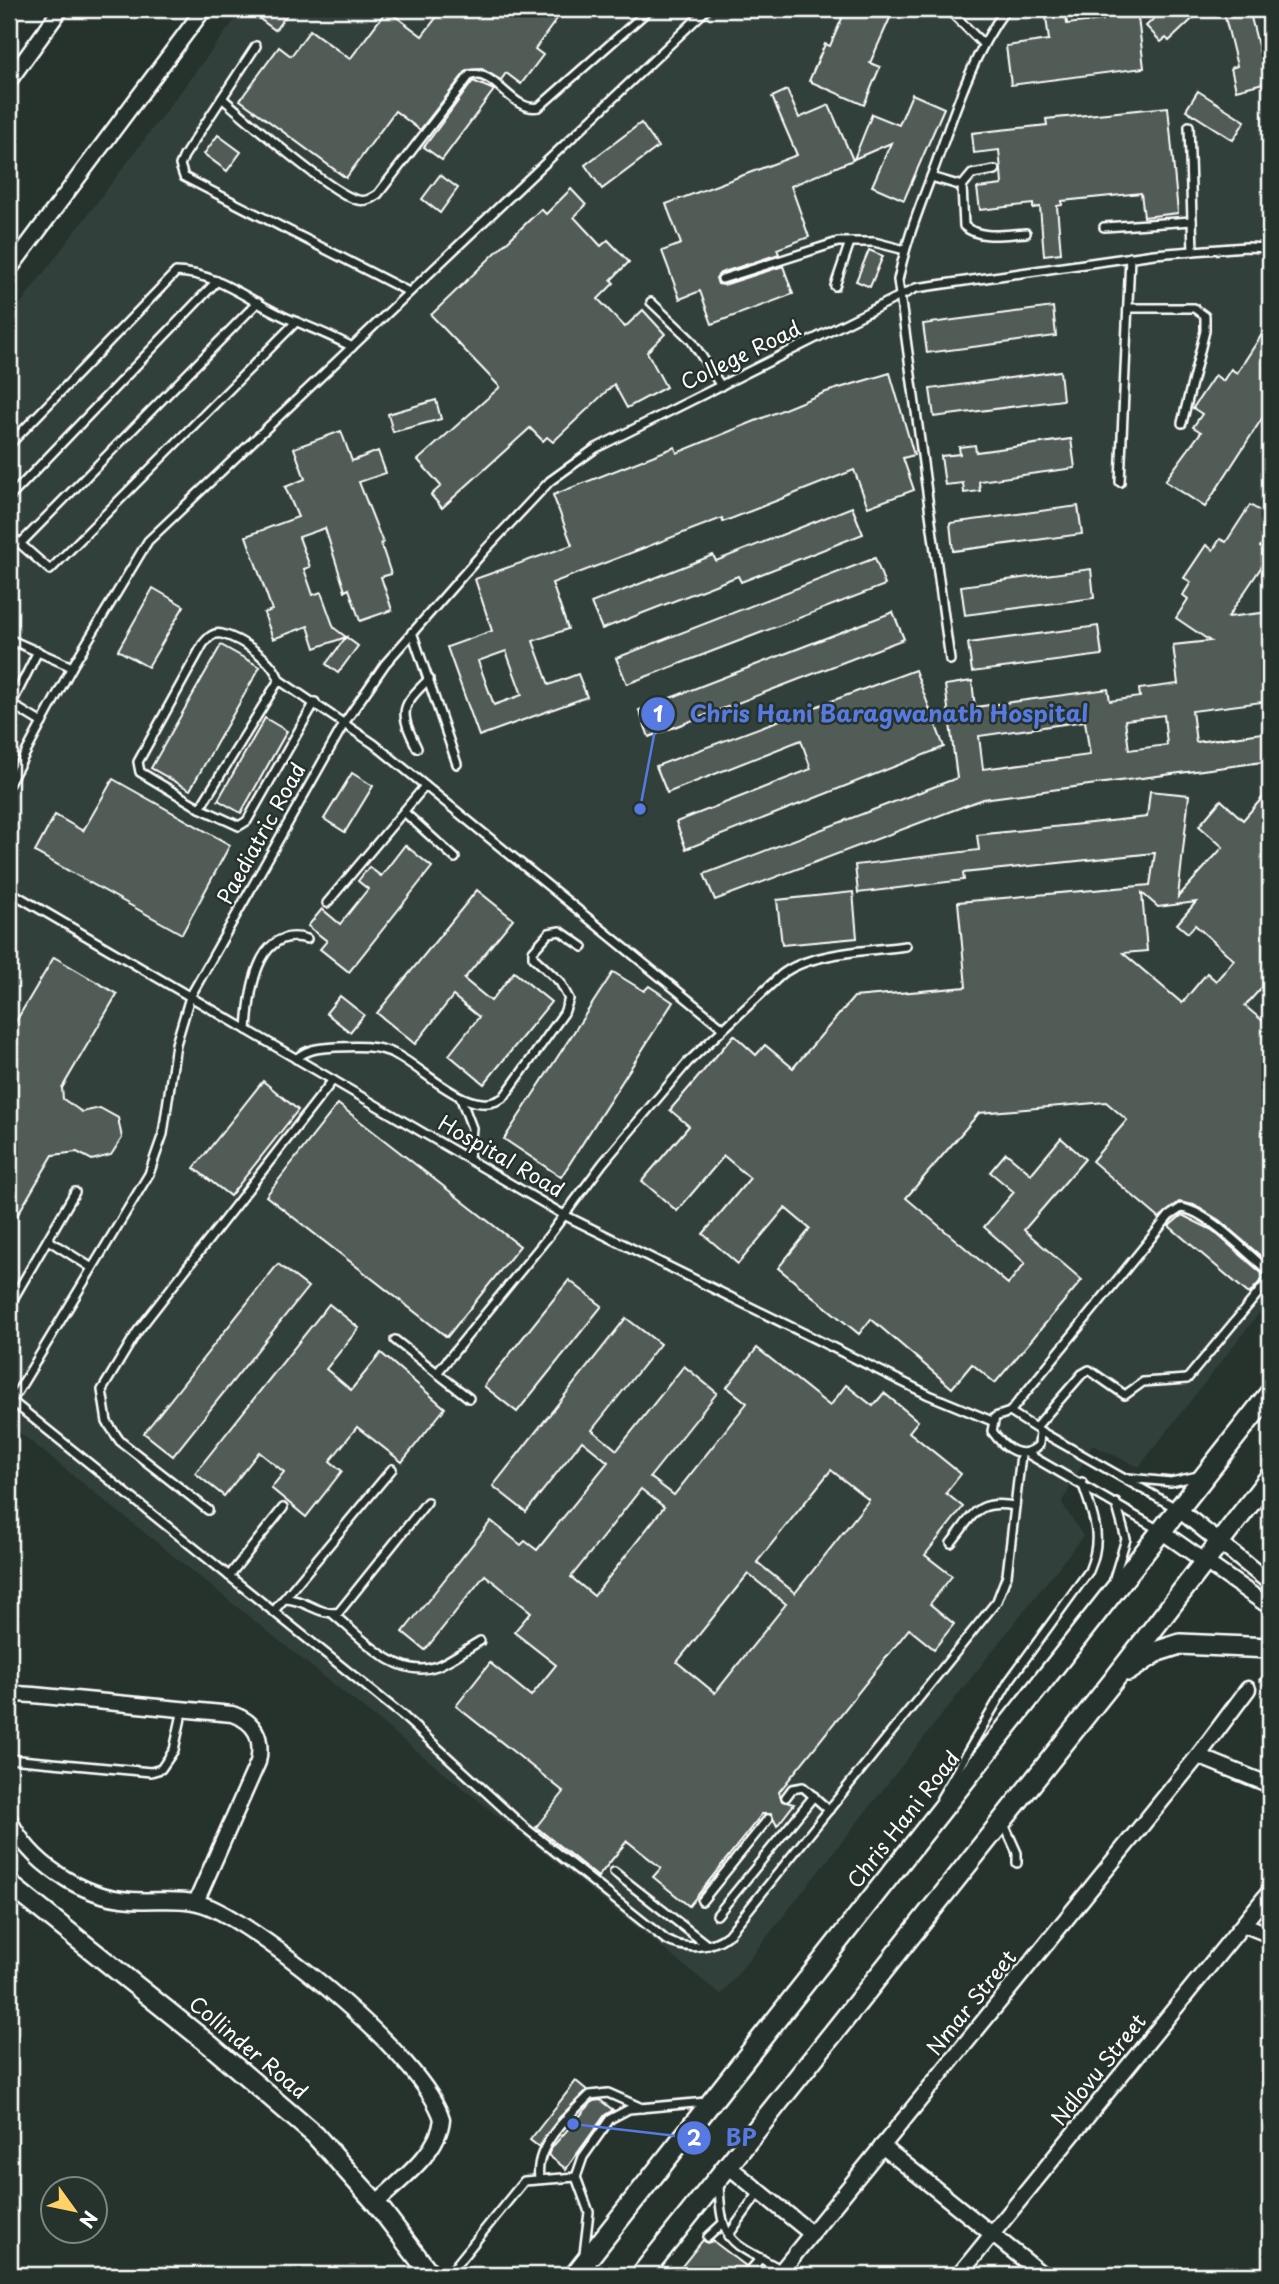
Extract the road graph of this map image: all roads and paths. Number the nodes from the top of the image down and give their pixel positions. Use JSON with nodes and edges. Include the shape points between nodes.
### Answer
{"nodes":[{"id":1,"x":61,"y":9,"type":"edge"},
{"id":2,"x":204,"y":9,"type":"edge"},
{"id":3,"x":650,"y":9,"type":"edge"},
{"id":4,"x":707,"y":9,"type":"edge"},
{"id":5,"x":948,"y":9,"type":"edge"},
{"id":6,"x":1006,"y":9,"type":"edge"},
{"id":7,"x":982,"y":43,"type":"junction"},
{"id":8,"x":256,"y":46,"type":"dead end"},
{"id":9,"x":9,"y":80,"type":"edge"},
{"id":10,"x":222,"y":98,"type":"junction"},
{"id":11,"x":1189,"y":126,"type":"dead end"},
{"id":12,"x":995,"y":170,"type":"dead end"},
{"id":13,"x":931,"y":177,"type":"junction"},
{"id":14,"x":962,"y":186,"type":"junction"},
{"id":15,"x":1192,"y":221,"type":"junction"},
{"id":16,"x":1104,"y":227,"type":"dead end"},
{"id":17,"x":1026,"y":233,"type":"dead end"},
{"id":18,"x":850,"y":242,"type":"junction"},
{"id":19,"x":1270,"y":248,"type":"edge"},
{"id":20,"x":905,"y":250,"type":"junction"},
{"id":21,"x":1193,"y":251,"type":"junction"},
{"id":22,"x":1130,"y":257,"type":"junction"},
{"id":23,"x":9,"y":270,"type":"edge"},
{"id":24,"x":722,"y":279,"type":"dead end"},
{"id":25,"x":217,"y":281,"type":"junction"},
{"id":26,"x":835,"y":286,"type":"dead end"},
{"id":27,"x":409,"y":292,"type":"junction"},
{"id":28,"x":900,"y":294,"type":"junction"},
{"id":29,"x":258,"y":302,"type":"junction"},
{"id":30,"x":651,"y":302,"type":"dead end"},
{"id":31,"x":1128,"y":308,"type":"junction"},
{"id":32,"x":296,"y":322,"type":"junction"},
{"id":33,"x":352,"y":346,"type":"junction"},
{"id":34,"x":721,"y":386,"type":"junction"},
{"id":35,"x":1182,"y":423,"type":"dead end"},
{"id":36,"x":9,"y":446,"type":"edge"},
{"id":37,"x":1120,"y":482,"type":"dead end"},
{"id":38,"x":9,"y":498,"type":"edge"},
{"id":39,"x":9,"y":534,"type":"edge"},
{"id":40,"x":20,"y":544,"type":"junction"},
{"id":41,"x":412,"y":632,"type":"junction"},
{"id":42,"x":9,"y":639,"type":"edge"},
{"id":43,"x":38,"y":651,"type":"junction"},
{"id":44,"x":950,"y":660,"type":"dead end"},
{"id":45,"x":72,"y":667,"type":"junction"},
{"id":46,"x":429,"y":678,"type":"junction"},
{"id":47,"x":279,"y":680,"type":"junction"},
{"id":48,"x":315,"y":702,"type":"junction"},
{"id":49,"x":10,"y":706,"type":"edge"},
{"id":50,"x":345,"y":722,"type":"junction"},
{"id":51,"x":42,"y":723,"type":"junction"},
{"id":52,"x":417,"y":748,"type":"dead end"},
{"id":53,"x":457,"y":764,"type":"dead end"},
{"id":54,"x":9,"y":784,"type":"edge"},
{"id":55,"x":425,"y":786,"type":"junction"},
{"id":56,"x":200,"y":807,"type":"junction"},
{"id":57,"x":404,"y":811,"type":"junction"},
{"id":58,"x":455,"y":858,"type":"dead end"},
{"id":59,"x":9,"y":891,"type":"edge"},
{"id":60,"x":327,"y":902,"type":"dead end"},
{"id":61,"x":307,"y":939,"type":"dead end"},
{"id":62,"x":906,"y":946,"type":"dead end"},
{"id":63,"x":583,"y":947,"type":"dead end"},
{"id":64,"x":190,"y":997,"type":"junction"},
{"id":65,"x":723,"y":1028,"type":"junction"},
{"id":66,"x":247,"y":1030,"type":"junction"},
{"id":67,"x":296,"y":1059,"type":"junction"},
{"id":68,"x":333,"y":1080,"type":"junction"},
{"id":69,"x":461,"y":1099,"type":"junction"},
{"id":70,"x":469,"y":1159,"type":"junction"},
{"id":71,"x":75,"y":1192,"type":"dead end"},
{"id":72,"x":564,"y":1215,"type":"junction"},
{"id":73,"x":48,"y":1240,"type":"junction"},
{"id":74,"x":92,"y":1268,"type":"junction"},
{"id":75,"x":1270,"y":1272,"type":"edge"},
{"id":76,"x":1270,"y":1279,"type":"edge"},
{"id":77,"x":9,"y":1306,"type":"edge"},
{"id":78,"x":395,"y":1340,"type":"dead end"},
{"id":79,"x":437,"y":1373,"type":"junction"},
{"id":80,"x":1270,"y":1393,"type":"edge"},
{"id":81,"x":469,"y":1398,"type":"dead end"},
{"id":82,"x":11,"y":1399,"type":"edge"},
{"id":83,"x":1010,"y":1412,"type":"junction"},
{"id":84,"x":992,"y":1422,"type":"junction"},
{"id":85,"x":1038,"y":1429,"type":"junction"},
{"id":86,"x":1024,"y":1454,"type":"junction"},
{"id":87,"x":392,"y":1469,"type":"dead end"},
{"id":88,"x":1210,"y":1471,"type":"junction"},
{"id":89,"x":1120,"y":1476,"type":"junction"},
{"id":90,"x":1270,"y":1477,"type":"edge"},
{"id":91,"x":1082,"y":1482,"type":"junction"},
{"id":92,"x":427,"y":1502,"type":"dead end"},
{"id":93,"x":1115,"y":1502,"type":"junction"},
{"id":94,"x":1015,"y":1506,"type":"junction"},
{"id":95,"x":283,"y":1508,"type":"dead end"},
{"id":96,"x":208,"y":1510,"type":"dead end"},
{"id":97,"x":1178,"y":1510,"type":"junction"},
{"id":98,"x":1161,"y":1531,"type":"junction"},
{"id":99,"x":951,"y":1543,"type":"dead end"},
{"id":100,"x":1220,"y":1543,"type":"junction"},
{"id":101,"x":1204,"y":1562,"type":"junction"},
{"id":102,"x":229,"y":1576,"type":"junction"},
{"id":103,"x":1270,"y":1583,"type":"edge"},
{"id":104,"x":284,"y":1599,"type":"junction"},
{"id":105,"x":1270,"y":1607,"type":"edge"},
{"id":106,"x":1098,"y":1611,"type":"junction"},
{"id":107,"x":272,"y":1612,"type":"junction"},
{"id":108,"x":333,"y":1614,"type":"junction"},
{"id":109,"x":480,"y":1641,"type":"dead end"},
{"id":110,"x":1270,"y":1648,"type":"edge"},
{"id":111,"x":1113,"y":1681,"type":"junction"},
{"id":112,"x":1248,"y":1689,"type":"dead end"},
{"id":113,"x":9,"y":1699,"type":"edge"},
{"id":114,"x":183,"y":1709,"type":"junction"},
{"id":115,"x":1198,"y":1756,"type":"junction"},
{"id":116,"x":9,"y":1759,"type":"edge"},
{"id":117,"x":1270,"y":1785,"type":"edge"},
{"id":118,"x":814,"y":1796,"type":"junction"},
{"id":119,"x":786,"y":1797,"type":"dead end"},
{"id":120,"x":830,"y":1810,"type":"junction"},
{"id":121,"x":9,"y":1818,"type":"edge"},
{"id":122,"x":768,"y":1819,"type":"dead end"},
{"id":123,"x":1002,"y":1820,"type":"junction"},
{"id":124,"x":918,"y":1838,"type":"junction"},
{"id":125,"x":1017,"y":1863,"type":"dead end"},
{"id":126,"x":614,"y":1872,"type":"dead end"},
{"id":127,"x":9,"y":1884,"type":"edge"},
{"id":128,"x":1270,"y":1891,"type":"edge"},
{"id":129,"x":702,"y":1901,"type":"dead end"},
{"id":130,"x":196,"y":1902,"type":"junction"},
{"id":131,"x":717,"y":1915,"type":"dead end"},
{"id":132,"x":1245,"y":1925,"type":"junction"},
{"id":133,"x":1270,"y":1935,"type":"edge"},
{"id":134,"x":707,"y":1945,"type":"junction"},
{"id":135,"x":712,"y":2101,"type":"junction"},
{"id":136,"x":643,"y":2109,"type":"junction"},
{"id":137,"x":882,"y":2146,"type":"junction"},
{"id":138,"x":723,"y":2171,"type":"junction"},
{"id":139,"x":576,"y":2177,"type":"junction"},
{"id":140,"x":539,"y":2178,"type":"junction"},
{"id":141,"x":761,"y":2190,"type":"junction"},
{"id":142,"x":376,"y":2203,"type":"junction"},
{"id":143,"x":722,"y":2224,"type":"junction"},
{"id":144,"x":812,"y":2234,"type":"junction"},
{"id":145,"x":992,"y":2234,"type":"junction"},
{"id":146,"x":728,"y":2236,"type":"junction"},
{"id":147,"x":708,"y":2237,"type":"dead end"},
{"id":148,"x":761,"y":2258,"type":"junction"},
{"id":149,"x":578,"y":2270,"type":"edge"},
{"id":150,"x":651,"y":2272,"type":"edge"},
{"id":151,"x":780,"y":2273,"type":"edge"},
{"id":152,"x":431,"y":2275,"type":"edge"},
{"id":153,"x":448,"y":2275,"type":"edge"},
{"id":154,"x":746,"y":2275,"type":"edge"},
{"id":155,"x":959,"y":2275,"type":"edge"},
{"id":156,"x":1043,"y":2275,"type":"edge"}],
"edges":[{"from":1,"to":9,"type":"street"},
{"from":2,"to":23,"type":"street"},
{"from":3,"to":10,"type":"lane","via":[[539,107],[525,107],[484,76],[470,75],[378,194],[364,200],[352,199],[305,166]]},
{"from":4,"to":27,"type":"lane"},
{"from":5,"to":7,"type":"lane"},
{"from":6,"to":7,"type":"lane"},
{"from":7,"to":13,"type":"lane"},
{"from":8,"to":10,"type":"lane"},
{"from":10,"to":27,"type":"lane","via":[[181,163],[185,179]]},
{"from":11,"to":15,"type":"lane"},
{"from":12,"to":14,"type":"lane","via":[[972,174]]},
{"from":13,"to":14,"type":"lane"},
{"from":13,"to":20,"type":"lane"},
{"from":14,"to":17,"type":"lane","via":[[968,230],[981,235]]},
{"from":15,"to":16,"type":"lane"},
{"from":15,"to":21,"type":"lane"},
{"from":18,"to":20,"type":"lane"},
{"from":18,"to":24,"type":"lane"},
{"from":18,"to":26,"type":"lane"},
{"from":19,"to":21,"type":"lane","name":"College Road"},
{"from":20,"to":28,"type":"lane","via":[[898,279]]},
{"from":21,"to":22,"type":"lane","name":"College Road"},
{"from":22,"to":28,"type":"lane","name":"College Road"},
{"from":22,"to":31,"type":"lane"},
{"from":25,"to":29,"type":"lane"},
{"from":25,"to":36,"type":"lane","via":[[195,272],[176,272]]},
{"from":25,"to":38,"type":"lane"},
{"from":27,"to":33,"type":"lane"},
{"from":28,"to":34,"type":"lane","name":"College Road"},
{"from":28,"to":44,"type":"lane"},
{"from":29,"to":32,"type":"lane"},
{"from":29,"to":40,"type":"lane"},
{"from":30,"to":34,"type":"lane","via":[[691,340]]},
{"from":31,"to":35,"type":"lane","via":[[1194,308],[1205,316]]},
{"from":31,"to":37,"type":"lane"},
{"from":32,"to":33,"type":"lane"},
{"from":32,"to":40,"type":"lane","via":[[50,570]]},
{"from":33,"to":45,"type":"lane","via":[[148,541]]},
{"from":34,"to":41,"type":"lane","name":"College Road","via":[[568,465]]},
{"from":39,"to":40,"type":"lane"},
{"from":41,"to":46,"type":"lane"},
{"from":41,"to":50,"type":"lane","name":"College Road"},
{"from":42,"to":43,"type":"lane"},
{"from":43,"to":45,"type":"lane"},
{"from":43,"to":49,"type":"lane"},
{"from":45,"to":51,"type":"lane"},
{"from":46,"to":52,"type":"lane","via":[[403,709],[403,720]]},
{"from":46,"to":53,"type":"lane"},
{"from":47,"to":48,"type":"lane"},
{"from":47,"to":56,"type":"lane"},
{"from":47,"to":56,"type":"lane","via":[[270,660],[222,634],[212,635],[203,644],[138,762],[140,772],[149,779]]},
{"from":48,"to":50,"type":"lane"},
{"from":48,"to":56,"type":"lane","via":[[247,821],[233,825]]},
{"from":49,"to":51,"type":"lane"},
{"from":50,"to":55,"type":"lane"},
{"from":50,"to":64,"type":"lane","name":"Paediatric Road"},
{"from":51,"to":54,"type":"lane"},
{"from":55,"to":57,"type":"lane"},
{"from":55,"to":65,"type":"lane"},
{"from":57,"to":58,"type":"lane"},
{"from":57,"to":60,"type":"lane"},
{"from":59,"to":64,"type":"lane","name":"Hospital Road"},
{"from":61,"to":66,"type":"lane","via":[[282,938],[261,960],[249,996]]},
{"from":62,"to":65,"type":"lane","via":[[816,959],[789,968]]},
{"from":63,"to":69,"type":"lane","via":[[560,931],[550,933],[533,951],[533,957],[566,990],[569,999],[564,1013],[504,1097],[490,1104]]},
{"from":64,"to":66,"type":"lane","name":"Hospital Road"},
{"from":64,"to":74,"type":"lane","name":"Paediatric Road","via":[[176,1044],[158,1156]]},
{"from":65,"to":72,"type":"lane","via":[[672,1080]]},
{"from":66,"to":67,"type":"lane","name":"Hospital Road"},
{"from":67,"to":68,"type":"lane","name":"Hospital Road"},
{"from":67,"to":69,"type":"lane","via":[[312,1049],[372,1047],[401,1057]]},
{"from":68,"to":70,"type":"lane","name":"Hospital Road"},
{"from":68,"to":96,"type":"lane","via":[[137,1332],[102,1390],[107,1422],[120,1441]]},
{"from":69,"to":70,"type":"lane","via":[[472,1128]]},
{"from":70,"to":72,"type":"lane","name":"Hospital Road"},
{"from":71,"to":73,"type":"lane"},
{"from":72,"to":79,"type":"lane"},
{"from":72,"to":84,"type":"lane","name":"Hospital Road"},
{"from":73,"to":74,"type":"lane"},
{"from":73,"to":77,"type":"lane"},
{"from":74,"to":82,"type":"lane","name":"Paediatric Road"},
{"from":75,"to":83,"type":"lane","via":[[1223,1232],[1181,1208],[1169,1216]]},
{"from":76,"to":85,"type":"lane","via":[[1187,1379],[1143,1382],[1123,1394],[1089,1370]]},
{"from":78,"to":79,"type":"lane"},
{"from":79,"to":81,"type":"lane"},
{"from":80,"to":88,"type":"main road","name":"Chris Hani Road"},
{"from":82,"to":102,"type":"lane"},
{"from":83,"to":84,"type":"lane","via":[[999,1413]]},
{"from":83,"to":85,"type":"lane"},
{"from":84,"to":86,"type":"lane","via":[[998,1439]]},
{"from":85,"to":86,"type":"lane","via":[[1039,1445]]},
{"from":85,"to":89,"type":"lane"},
{"from":86,"to":91,"type":"lane"},
{"from":86,"to":94,"type":"lane"},
{"from":87,"to":104,"type":"lane"},
{"from":88,"to":89,"type":"lane","via":[[1171,1482]]},
{"from":88,"to":97,"type":"main road","name":"Chris Hani Road"},
{"from":89,"to":97,"type":"lane"},
{"from":90,"to":100,"type":"main road"},
{"from":91,"to":93,"type":"lane"},
{"from":91,"to":124,"type":"lane","via":[[1098,1536],[1089,1570],[995,1702]]},
{"from":92,"to":108,"type":"lane","via":[[347,1604]]},
{"from":93,"to":98,"type":"lane"},
{"from":93,"to":106,"type":"lane","via":[[1125,1527],[1125,1552]]},
{"from":94,"to":99,"type":"lane","via":[[993,1502],[982,1506]]},
{"from":94,"to":120,"type":"lane","via":[[1007,1575],[997,1601]]},
{"from":95,"to":102,"type":"lane"},
{"from":97,"to":98,"type":"main road","name":"Chris Hani Road"},
{"from":97,"to":100,"type":"street"},
{"from":98,"to":101,"type":"street"},
{"from":98,"to":106,"type":"main road","name":"Chris Hani Road"},
{"from":100,"to":101,"type":"main road"},
{"from":100,"to":103,"type":"street"},
{"from":101,"to":105,"type":"street"},
{"from":101,"to":111,"type":"main road"},
{"from":102,"to":107,"type":"lane"},
{"from":104,"to":107,"type":"lane"},
{"from":104,"to":108,"type":"lane","via":[[303,1601]]},
{"from":106,"to":124,"type":"main road","name":"Chris Hani Road"},
{"from":107,"to":134,"type":"lane","via":[[402,1715],[523,1826],[666,1940],[688,1947]]},
{"from":108,"to":109,"type":"lane","via":[[383,1656],[422,1670]]},
{"from":110,"to":111,"type":"main road","via":[[1168,1647]]},
{"from":111,"to":123,"type":"main road"},
{"from":112,"to":115,"type":"street","name":"Nmar Street"},
{"from":113,"to":114,"type":"street","via":[[33,1695]]},
{"from":114,"to":116,"type":"lane","via":[[174,1750],[161,1769],[151,1772]]},
{"from":114,"to":130,"type":"street","via":[[238,1716],[251,1725],[261,1746]]},
{"from":115,"to":117,"type":"street"},
{"from":115,"to":137,"type":"street","name":"Nmar Street"},
{"from":118,"to":119,"type":"lane","via":[[798,1786]]},
{"from":118,"to":120,"type":"lane"},
{"from":118,"to":131,"type":"lane"},
{"from":120,"to":134,"type":"lane","via":[[728,1936]]},
{"from":121,"to":130,"type":"street","via":[[18,1839],[85,1890],[130,1900]]},
{"from":122,"to":129,"type":"lane"},
{"from":123,"to":125,"type":"lane"},
{"from":123,"to":138,"type":"main road"},
{"from":124,"to":135,"type":"main road","name":"Chris Hani Road"},
{"from":126,"to":134,"type":"lane"},
{"from":127,"to":142,"type":"street","name":"Collinder Road","via":[[279,2102]]},
{"from":128,"to":132,"type":"street","name":"Ndlovu Street"},
{"from":130,"to":142,"type":"street","via":[[260,1937],[330,1990],[422,2082],[441,2114],[436,2139]]},
{"from":132,"to":133,"type":"street"},
{"from":132,"to":145,"type":"street","name":"Ndlovu Street"},
{"from":135,"to":136,"type":"lane"},
{"from":135,"to":149,"type":"main road","name":"Chris Hani Road"},
{"from":136,"to":139,"type":"lane","via":[[618,2112],[610,2119],[583,2157]]},
{"from":136,"to":140,"type":"lane","via":[[608,2094],[590,2095],[547,2144],[537,2164]]},
{"from":137,"to":144,"type":"street","name":"Nmar Street"},
{"from":137,"to":145,"type":"street"},
{"from":138,"to":141,"type":"street"},
{"from":138,"to":143,"type":"lane"},
{"from":138,"to":150,"type":"main road"},
{"from":139,"to":140,"type":"lane"},
{"from":139,"to":149,"type":"lane","via":[[589,2212]]},
{"from":140,"to":153,"type":"lane","via":[[520,2184]]},
{"from":141,"to":144,"type":"street"},
{"from":141,"to":146,"type":"lane"},
{"from":142,"to":152,"type":"street","name":"Collinder Road"},
{"from":143,"to":146,"type":"lane"},
{"from":143,"to":147,"type":"lane"},
{"from":144,"to":151,"type":"street","name":"Nmar Street"},
{"from":145,"to":155,"type":"street","name":"Ndlovu Street"},
{"from":145,"to":156,"type":"street"},
{"from":146,"to":148,"type":"lane","via":[[741,2249]]},
{"from":148,"to":151,"type":"lane"},
{"from":148,"to":154,"type":"lane"}]}
